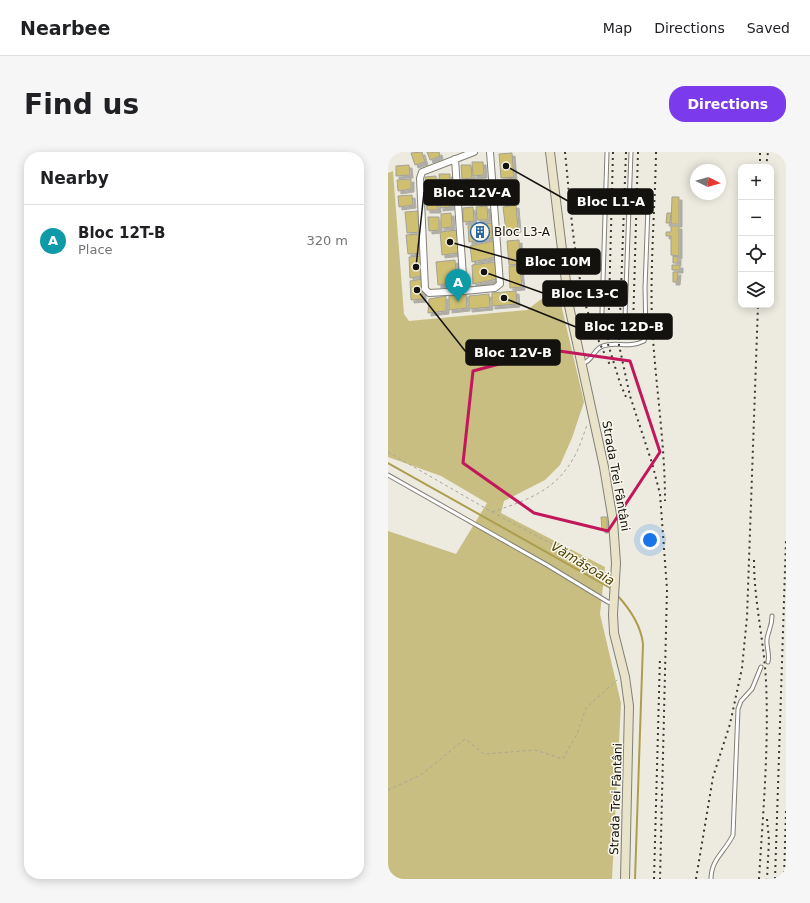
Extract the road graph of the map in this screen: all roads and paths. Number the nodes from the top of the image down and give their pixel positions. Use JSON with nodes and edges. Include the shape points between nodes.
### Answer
{"nodes":[{"id":1,"x":474,"y":152,"type":"edge"},
{"id":2,"x":490,"y":152,"type":"edge"},
{"id":3,"x":550,"y":152,"type":"edge"},
{"id":4,"x":607,"y":152,"type":"edge"},
{"id":5,"x":631,"y":152,"type":"edge"},
{"id":6,"x":455,"y":159,"type":"junction"},
{"id":7,"x":648,"y":207,"type":"dead end"},
{"id":8,"x":464,"y":290,"type":"junction"},
{"id":9,"x":602,"y":313,"type":"dead end"},
{"id":10,"x":625,"y":318,"type":"dead end"},
{"id":11,"x":582,"y":364,"type":"junction"},
{"id":12,"x":595,"y":421,"type":"junction"},
{"id":13,"x":388,"y":452,"type":"edge"},
{"id":14,"x":388,"y":475,"type":"edge"},
{"id":15,"x":492,"y":512,"type":"junction"},
{"id":16,"x":615,"y":583,"type":"junction"},
{"id":17,"x":613,"y":601,"type":"junction"},
{"id":18,"x":772,"y":616,"type":"dead end"},
{"id":19,"x":768,"y":662,"type":"dead end"},
{"id":20,"x":761,"y":667,"type":"dead end"},
{"id":21,"x":625,"y":677,"type":"junction"},
{"id":22,"x":388,"y":790,"type":"edge"},
{"id":23,"x":625,"y":879,"type":"edge"},
{"id":24,"x":711,"y":879,"type":"edge"}],
"edges":[{"from":1,"to":6,"type":"street"},
{"from":2,"to":8,"type":"street","via":[[500,284],[495,288]]},
{"from":3,"to":11,"type":"main road","name":"Strada Trei Fântâni","via":[[568,299]]},
{"from":4,"to":9,"type":"lane"},
{"from":5,"to":10,"type":"lane"},
{"from":6,"to":8,"type":"street"},
{"from":6,"to":8,"type":"street","via":[[422,172],[420,178],[425,289],[429,293]]},
{"from":7,"to":11,"type":"lane","via":[[644,341],[636,345],[601,346],[588,362]]},
{"from":11,"to":12,"type":"main road","name":"Strada Trei Fântâni"},
{"from":12,"to":15,"type":"path","via":[[588,423],[573,460],[551,488],[520,503]]},
{"from":12,"to":16,"type":"main road","name":"Strada Trei Fântâni","via":[[611,498],[616,547]]},
{"from":13,"to":15,"type":"path"},
{"from":14,"to":17,"type":"lane","via":[[608,602]]},
{"from":15,"to":16,"type":"path"},
{"from":16,"to":17,"type":"main road","name":"Strada Trei Fântâni"},
{"from":17,"to":21,"type":"main road","name":"Strada Trei Fântâni","via":[[614,633]]},
{"from":18,"to":19,"type":"lane","via":[[772,628],[767,639],[770,654]]},
{"from":20,"to":24,"type":"lane","via":[[752,689],[741,701],[738,709],[733,835],[728,846],[715,860]]},
{"from":21,"to":22,"type":"path","via":[[618,679],[586,708],[577,734],[563,759],[535,750],[484,754],[465,739],[421,775]]},
{"from":21,"to":23,"type":"main road","name":"Strada Trei Fântâni","via":[[630,730]]}]}
